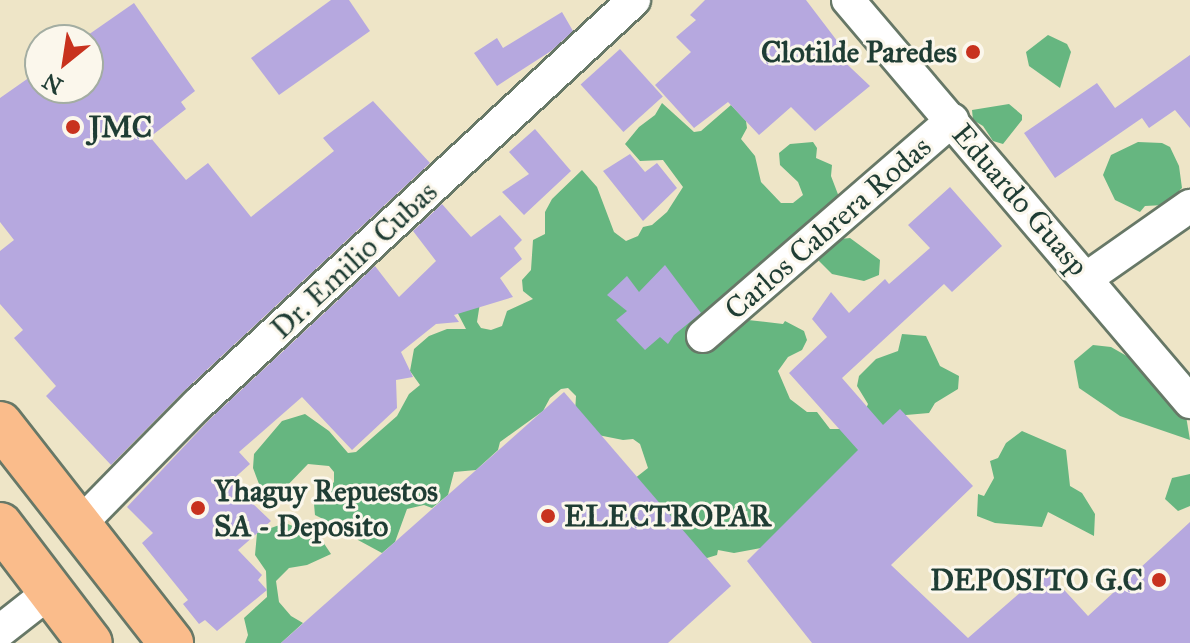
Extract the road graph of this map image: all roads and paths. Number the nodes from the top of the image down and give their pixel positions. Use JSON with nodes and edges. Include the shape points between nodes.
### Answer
{"nodes":[{"id":1,"x":634,"y":0,"type":"edge"},
{"id":2,"x":848,"y":0,"type":"edge"},
{"id":3,"x":952,"y":120,"type":"junction"},
{"id":4,"x":1190,"y":206,"type":"edge"},
{"id":5,"x":1087,"y":278,"type":"junction"},
{"id":6,"x":703,"y":336,"type":"dead end"},
{"id":7,"x":1190,"y":402,"type":"edge"},
{"id":8,"x":0,"y":424,"type":"edge"},
{"id":9,"x":0,"y":525,"type":"edge"},
{"id":10,"x":78,"y":526,"type":"junction"},
{"id":11,"x":51,"y":591,"type":"junction"},
{"id":12,"x":0,"y":631,"type":"edge"},
{"id":13,"x":90,"y":643,"type":"edge"},
{"id":14,"x":171,"y":643,"type":"edge"}],
"edges":[{"from":1,"to":10,"type":"street","name":"Dr. Emilio Cubas","via":[[197,405]]},
{"from":2,"to":3,"type":"street","name":"Eduardo Guasp"},
{"from":3,"to":5,"type":"street","name":"Eduardo Guasp"},
{"from":3,"to":6,"type":"street","name":"Carlos Cabrera Rodas"},
{"from":4,"to":5,"type":"street"},
{"from":5,"to":7,"type":"street","name":"Eduardo Guasp"},
{"from":8,"to":10,"type":"highway"},
{"from":9,"to":11,"type":"highway"},
{"from":10,"to":14,"type":"highway"},
{"from":11,"to":12,"type":"street"},
{"from":11,"to":13,"type":"highway"}]}
